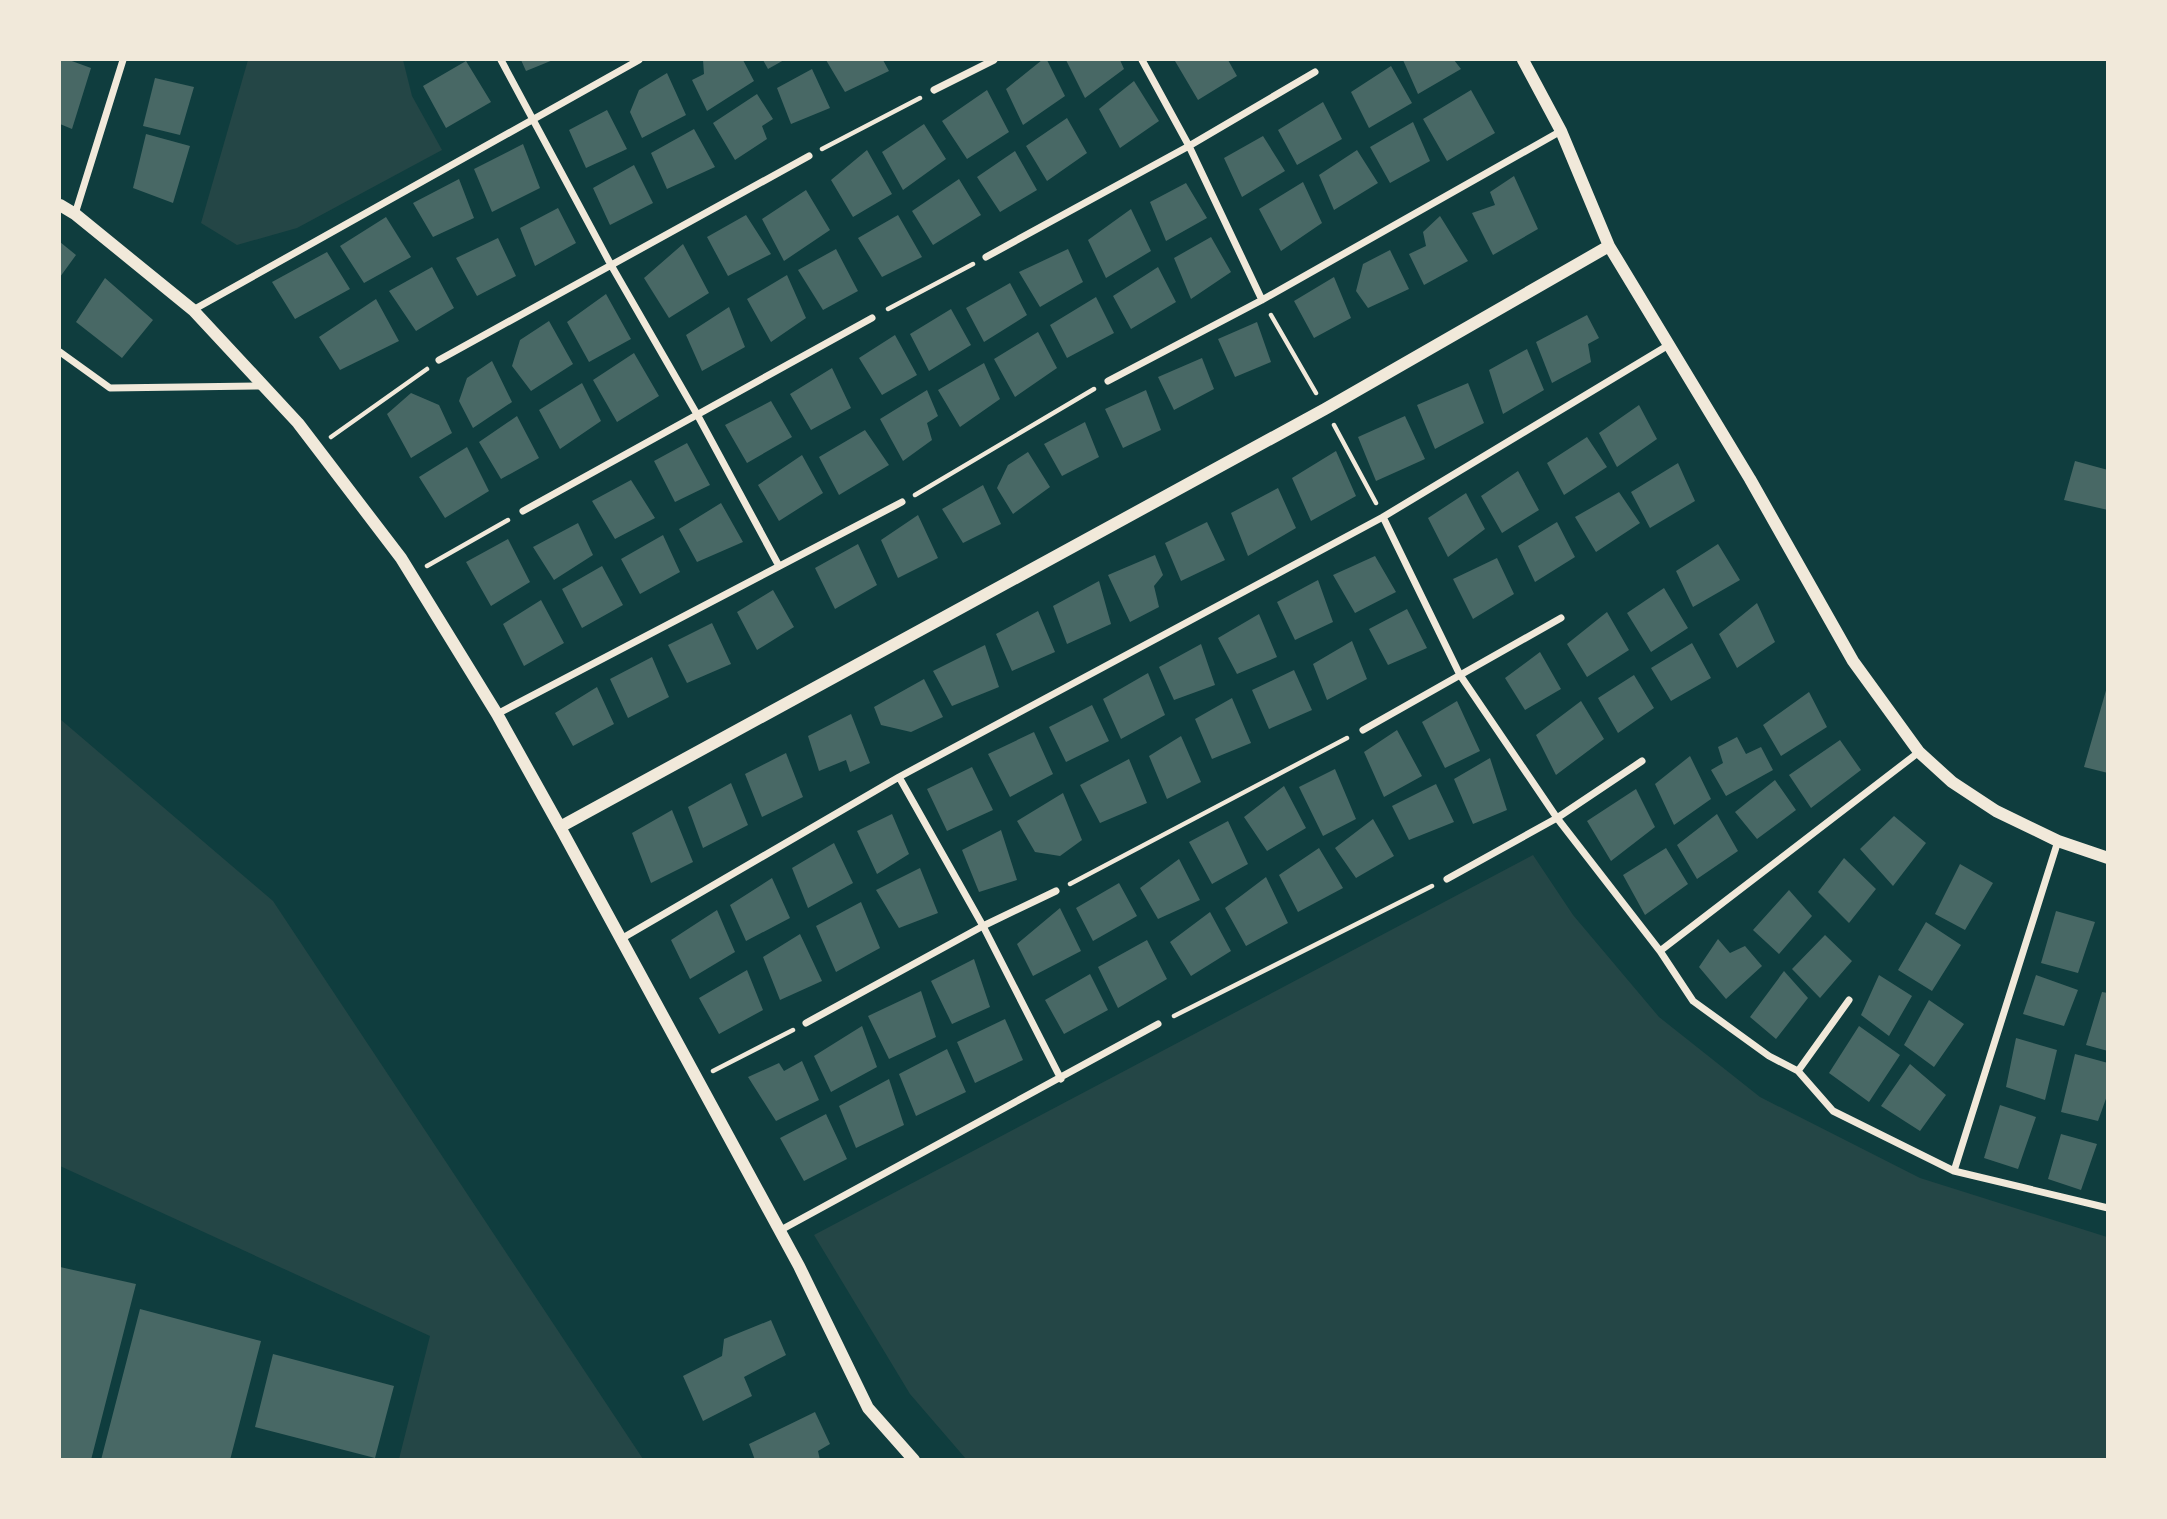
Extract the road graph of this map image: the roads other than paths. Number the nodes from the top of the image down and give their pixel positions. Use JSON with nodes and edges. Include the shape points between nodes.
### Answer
{"nodes":[{"id":1,"x":123,"y":60,"type":"edge"},
{"id":2,"x":501,"y":60,"type":"edge"},
{"id":3,"x":639,"y":60,"type":"edge"},
{"id":4,"x":994,"y":60,"type":"edge"},
{"id":5,"x":1142,"y":60,"type":"edge"},
{"id":6,"x":1523,"y":60,"type":"edge"},
{"id":7,"x":1315,"y":72,"type":"dead end"},
{"id":8,"x":934,"y":90,"type":"road end"},
{"id":9,"x":534,"y":119,"type":"junction"},
{"id":10,"x":1561,"y":131,"type":"junction"},
{"id":11,"x":1189,"y":146,"type":"junction"},
{"id":12,"x":809,"y":156,"type":"road end"},
{"id":13,"x":60,"y":205,"type":"edge"},
{"id":14,"x":75,"y":214,"type":"junction"},
{"id":15,"x":1609,"y":246,"type":"junction"},
{"id":16,"x":986,"y":257,"type":"road end"},
{"id":17,"x":611,"y":265,"type":"junction"},
{"id":18,"x":1262,"y":300,"type":"junction"},
{"id":19,"x":193,"y":310,"type":"junction"},
{"id":20,"x":872,"y":318,"type":"road end"},
{"id":21,"x":1667,"y":345,"type":"junction"},
{"id":22,"x":60,"y":352,"type":"edge"},
{"id":23,"x":439,"y":360,"type":"road end"},
{"id":24,"x":1108,"y":381,"type":"road end"},
{"id":25,"x":263,"y":386,"type":"junction"},
{"id":26,"x":698,"y":416,"type":"junction"},
{"id":27,"x":902,"y":502,"type":"road end"},
{"id":28,"x":523,"y":511,"type":"road end"},
{"id":29,"x":1383,"y":517,"type":"junction"},
{"id":30,"x":779,"y":566,"type":"junction"},
{"id":31,"x":1561,"y":618,"type":"dead end"},
{"id":32,"x":1460,"y":675,"type":"junction"},
{"id":33,"x":498,"y":715,"type":"junction"},
{"id":34,"x":1363,"y":730,"type":"road end"},
{"id":35,"x":1919,"y":752,"type":"junction"},
{"id":36,"x":1642,"y":761,"type":"dead end"},
{"id":37,"x":899,"y":777,"type":"junction"},
{"id":38,"x":1557,"y":818,"type":"junction"},
{"id":39,"x":560,"y":827,"type":"junction"},
{"id":40,"x":2058,"y":841,"type":"junction"},
{"id":41,"x":2108,"y":859,"type":"edge"},
{"id":42,"x":1447,"y":878,"type":"road end"},
{"id":43,"x":1056,"y":891,"type":"road end"},
{"id":44,"x":983,"y":926,"type":"junction"},
{"id":45,"x":621,"y":939,"type":"junction"},
{"id":46,"x":1660,"y":951,"type":"junction"},
{"id":47,"x":1849,"y":1000,"type":"dead end"},
{"id":48,"x":806,"y":1023,"type":"road end"},
{"id":49,"x":1158,"y":1024,"type":"road end"},
{"id":50,"x":1798,"y":1071,"type":"junction"},
{"id":51,"x":1061,"y":1079,"type":"junction"},
{"id":52,"x":1954,"y":1171,"type":"junction"},
{"id":53,"x":2108,"y":1208,"type":"edge"},
{"id":54,"x":779,"y":1231,"type":"junction"},
{"id":55,"x":914,"y":1460,"type":"edge"}],
"edges":[{"from":1,"to":14,"type":"street"},
{"from":2,"to":9,"type":"street"},
{"from":3,"to":9,"type":"street"},
{"from":4,"to":8,"type":"street"},
{"from":5,"to":11,"type":"street"},
{"from":6,"to":10,"type":"street"},
{"from":7,"to":11,"type":"street"},
{"from":9,"to":17,"type":"street"},
{"from":9,"to":19,"type":"street"},
{"from":10,"to":15,"type":"street"},
{"from":10,"to":18,"type":"street"},
{"from":11,"to":16,"type":"street"},
{"from":11,"to":18,"type":"street"},
{"from":12,"to":17,"type":"street"},
{"from":13,"to":14,"type":"street"},
{"from":14,"to":19,"type":"street"},
{"from":15,"to":21,"type":"street"},
{"from":15,"to":39,"type":"street","via":[[1325,409]]},
{"from":17,"to":23,"type":"street"},
{"from":17,"to":26,"type":"street"},
{"from":18,"to":24,"type":"street"},
{"from":19,"to":25,"type":"street"},
{"from":20,"to":26,"type":"street"},
{"from":21,"to":29,"type":"street"},
{"from":21,"to":35,"type":"street","via":[[1853,661]]},
{"from":22,"to":25,"type":"street","via":[[110,388]]},
{"from":25,"to":33,"type":"street","via":[[298,423],[401,558]]},
{"from":26,"to":28,"type":"street"},
{"from":26,"to":30,"type":"street"},
{"from":27,"to":30,"type":"street"},
{"from":29,"to":32,"type":"street"},
{"from":29,"to":37,"type":"street"},
{"from":30,"to":33,"type":"street"},
{"from":31,"to":32,"type":"street"},
{"from":32,"to":34,"type":"street"},
{"from":32,"to":38,"type":"street"},
{"from":33,"to":39,"type":"street"},
{"from":35,"to":40,"type":"street","via":[[1952,782],[1996,811]]},
{"from":35,"to":46,"type":"street"},
{"from":36,"to":38,"type":"street"},
{"from":37,"to":44,"type":"street"},
{"from":37,"to":45,"type":"street"},
{"from":38,"to":42,"type":"street"},
{"from":38,"to":46,"type":"street"},
{"from":39,"to":45,"type":"street"},
{"from":40,"to":41,"type":"street"},
{"from":40,"to":52,"type":"street"},
{"from":43,"to":44,"type":"street"},
{"from":44,"to":48,"type":"street"},
{"from":44,"to":51,"type":"street"},
{"from":45,"to":54,"type":"street"},
{"from":46,"to":50,"type":"street","via":[[1693,1001],[1769,1056]]},
{"from":47,"to":50,"type":"street"},
{"from":49,"to":51,"type":"street"},
{"from":50,"to":52,"type":"street","via":[[1833,1111]]},
{"from":51,"to":54,"type":"street"},
{"from":52,"to":53,"type":"street"},
{"from":54,"to":55,"type":"street","via":[[868,1408]]}]}
